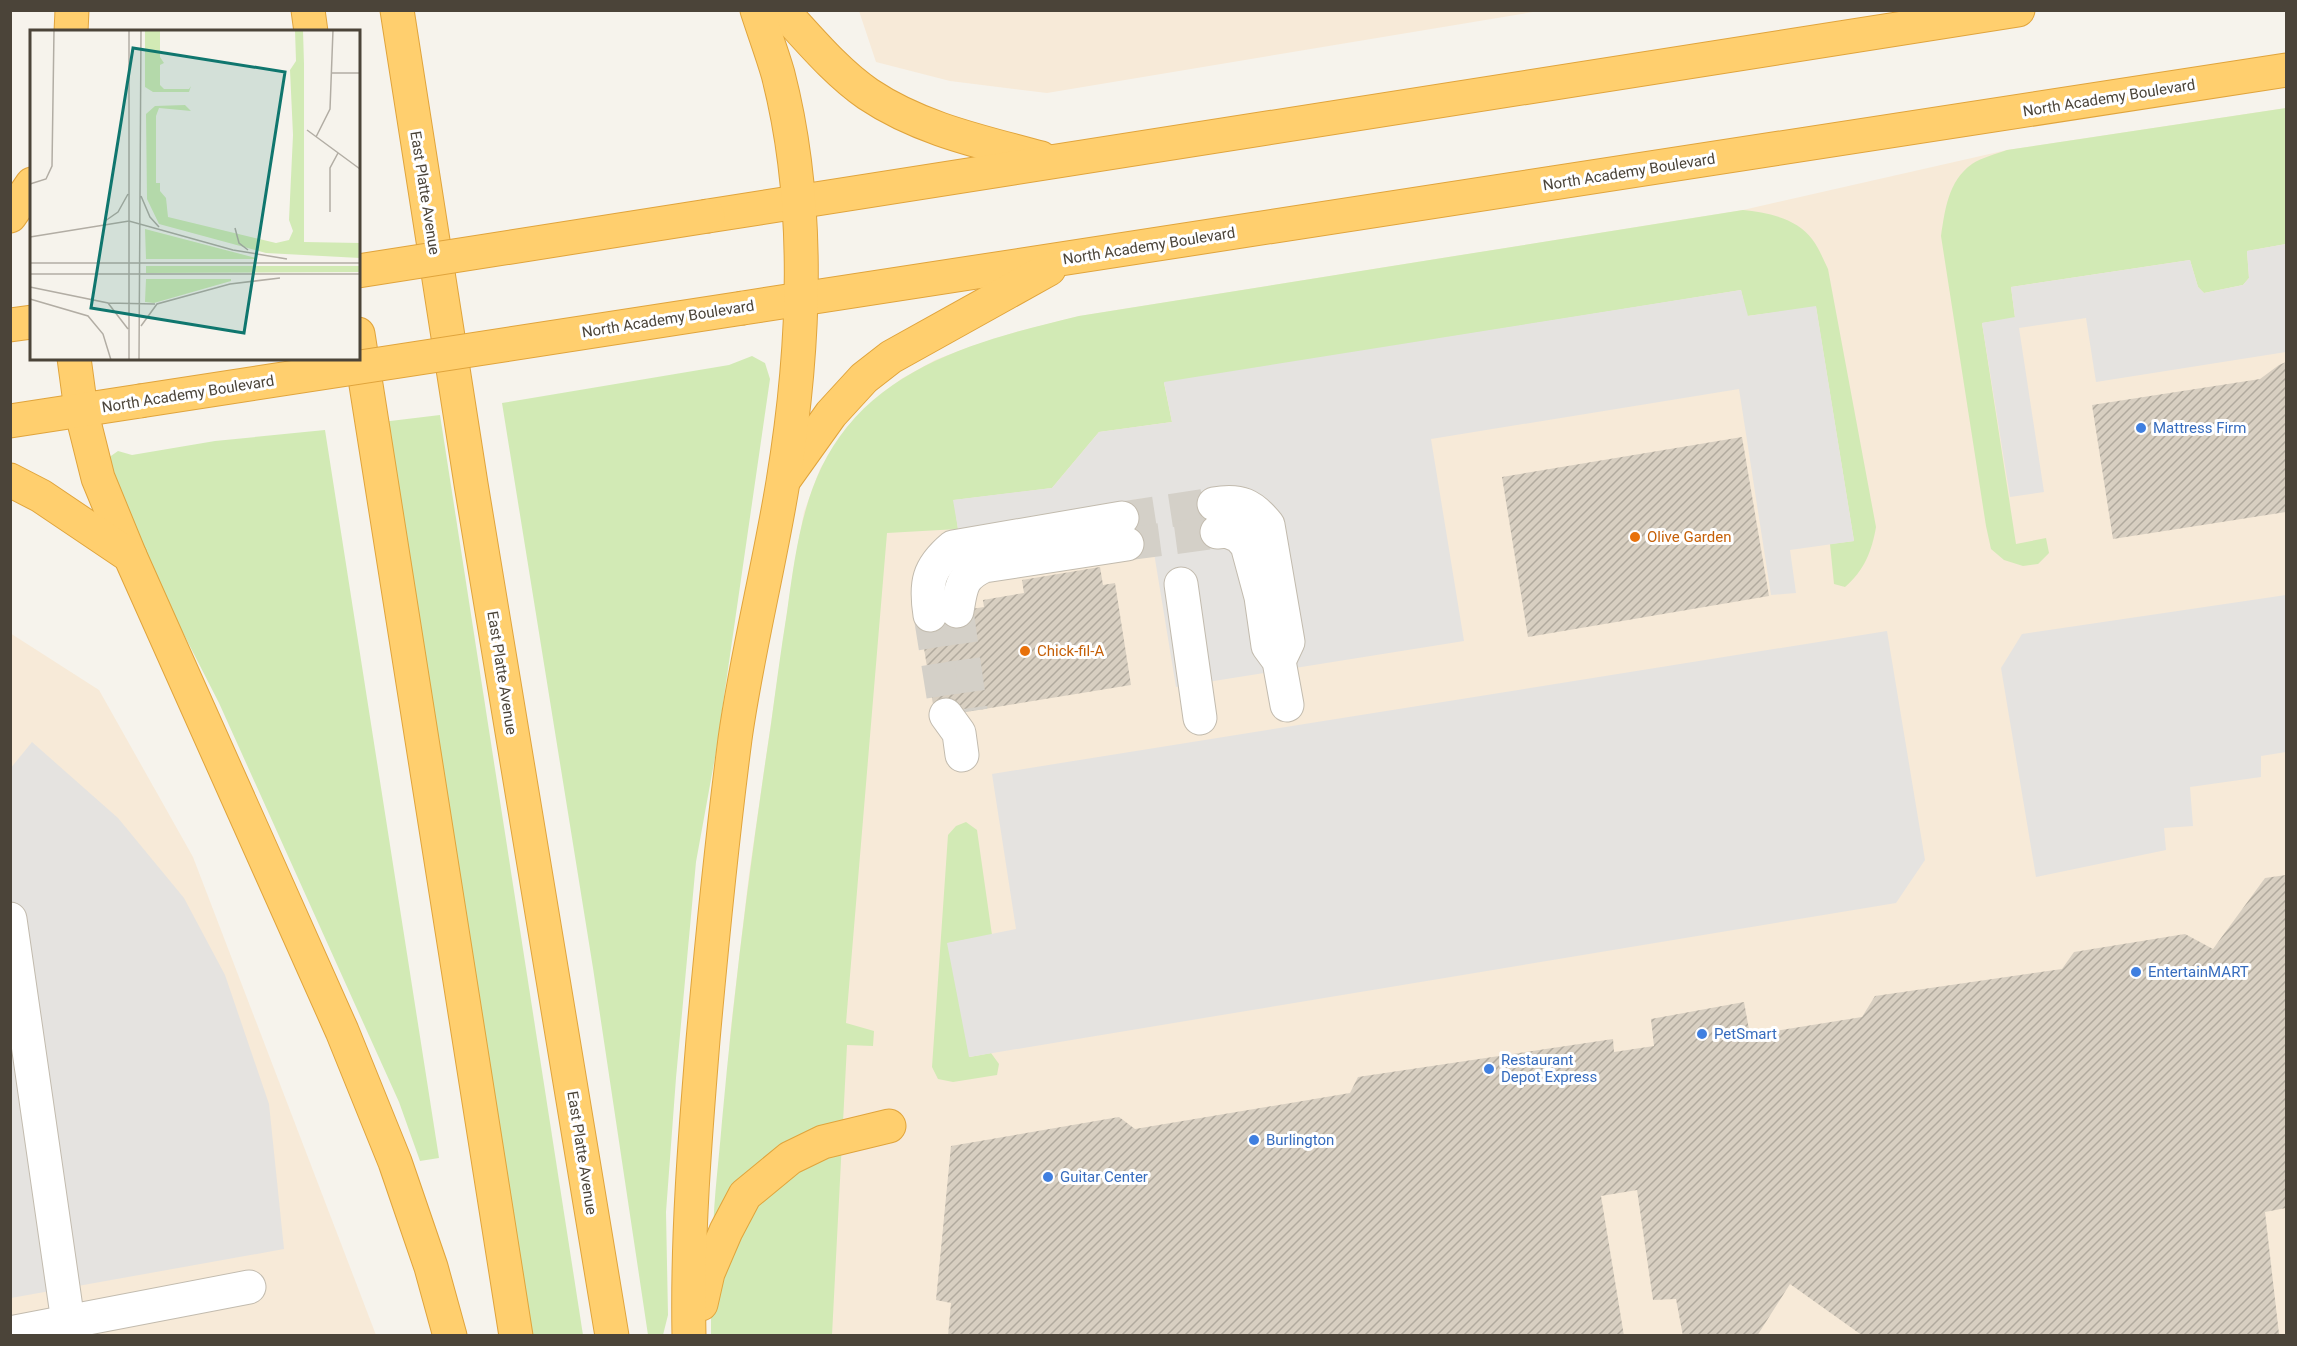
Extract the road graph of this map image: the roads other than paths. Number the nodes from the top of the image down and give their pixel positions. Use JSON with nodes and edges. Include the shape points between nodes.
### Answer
{"nodes":[{"id":1,"x":72,"y":10,"type":"edge"},
{"id":2,"x":308,"y":10,"type":"edge"},
{"id":3,"x":396,"y":10,"type":"edge"},
{"id":4,"x":757,"y":10,"type":"edge"},
{"id":5,"x":782,"y":10,"type":"edge"},
{"id":6,"x":2018,"y":10,"type":"edge"},
{"id":7,"x":70,"y":30,"type":"edge"},
{"id":8,"x":311,"y":30,"type":"edge"},
{"id":9,"x":2286,"y":70,"type":"edge"},
{"id":10,"x":1055,"y":161,"type":"junction"},
{"id":11,"x":30,"y":187,"type":"edge"},
{"id":12,"x":798,"y":202,"type":"junction"},
{"id":13,"x":10,"y":216,"type":"edge"},
{"id":14,"x":1066,"y":259,"type":"junction"},
{"id":15,"x":360,"y":271,"type":"edge"},
{"id":16,"x":801,"y":298,"type":"junction"},
{"id":17,"x":30,"y":322,"type":"edge"},
{"id":18,"x":10,"y":325,"type":"edge"},
{"id":19,"x":360,"y":347,"type":"edge"},
{"id":20,"x":74,"y":360,"type":"edge"},
{"id":21,"x":81,"y":410,"type":"junction"},
{"id":22,"x":10,"y":422,"type":"edge"},
{"id":23,"x":10,"y":480,"type":"edge"},
{"id":24,"x":783,"y":481,"type":"junction"},
{"id":25,"x":1216,"y":518,"type":"dead end"},
{"id":26,"x":1124,"y":531,"type":"tunnel mouth"},
{"id":27,"x":130,"y":556,"type":"junction"},
{"id":28,"x":1181,"y":584,"type":"dead end"},
{"id":29,"x":943,"y":613,"type":"tunnel mouth"},
{"id":30,"x":1287,"y":705,"type":"dead end"},
{"id":31,"x":1200,"y":718,"type":"dead end"},
{"id":32,"x":10,"y":919,"type":"edge"},
{"id":33,"x":889,"y":1126,"type":"dead end"},
{"id":34,"x":249,"y":1287,"type":"dead end"},
{"id":35,"x":68,"y":1322,"type":"junction"},
{"id":36,"x":10,"y":1334,"type":"edge"},
{"id":37,"x":450,"y":1335,"type":"edge"},
{"id":38,"x":516,"y":1335,"type":"edge"},
{"id":39,"x":612,"y":1335,"type":"edge"},
{"id":40,"x":689,"y":1335,"type":"edge"},
{"id":41,"x":694,"y":1335,"type":"edge"}],
"edges":[{"from":1,"to":7,"type":"highway"},
{"from":2,"to":8,"type":"highway"},
{"from":3,"to":39,"type":"highway","name":"East Platte Avenue"},
{"from":4,"to":12,"type":"highway","via":[[791,138]]},
{"from":5,"to":10,"type":"highway","via":[[867,94],[905,116]]},
{"from":6,"to":10,"type":"highway"},
{"from":9,"to":14,"type":"highway","name":"North Academy Boulevard"},
{"from":10,"to":12,"type":"highway"},
{"from":11,"to":13,"type":"highway"},
{"from":12,"to":15,"type":"highway","bridge":true},
{"from":12,"to":16,"type":"highway"},
{"from":14,"to":16,"type":"highway","name":"North Academy Boulevard"},
{"from":14,"to":24,"type":"highway","via":[[891,357],[864,378],[831,414]]},
{"from":16,"to":21,"type":"highway","name":"North Academy Boulevard","bridge":true},
{"from":16,"to":24,"type":"highway","via":[[795,394]]},
{"from":17,"to":18,"type":"highway"},
{"from":19,"to":38,"type":"highway"},
{"from":20,"to":21,"type":"highway"},
{"from":21,"to":22,"type":"highway","name":"North Academy Boulevard"},
{"from":21,"to":27,"type":"highway","via":[[98,478]]},
{"from":23,"to":27,"type":"highway","via":[[41,496]]},
{"from":24,"to":40,"type":"highway","via":[[735,737],[695,1140]]},
{"from":25,"to":30,"type":"lane","via":[[1246,545],[1261,597],[1268,646],[1279,661]]},
{"from":26,"to":29,"type":"lane","via":[[953,547],[937,561],[929,577],[927,598]]},
{"from":27,"to":37,"type":"highway","via":[[342,1031],[395,1162]]},
{"from":28,"to":31,"type":"lane"},
{"from":32,"to":35,"type":"lane"},
{"from":33,"to":41,"type":"highway","via":[[823,1142],[790,1158],[745,1195],[708,1273]]},
{"from":34,"to":35,"type":"lane"},
{"from":35,"to":36,"type":"lane"}]}
